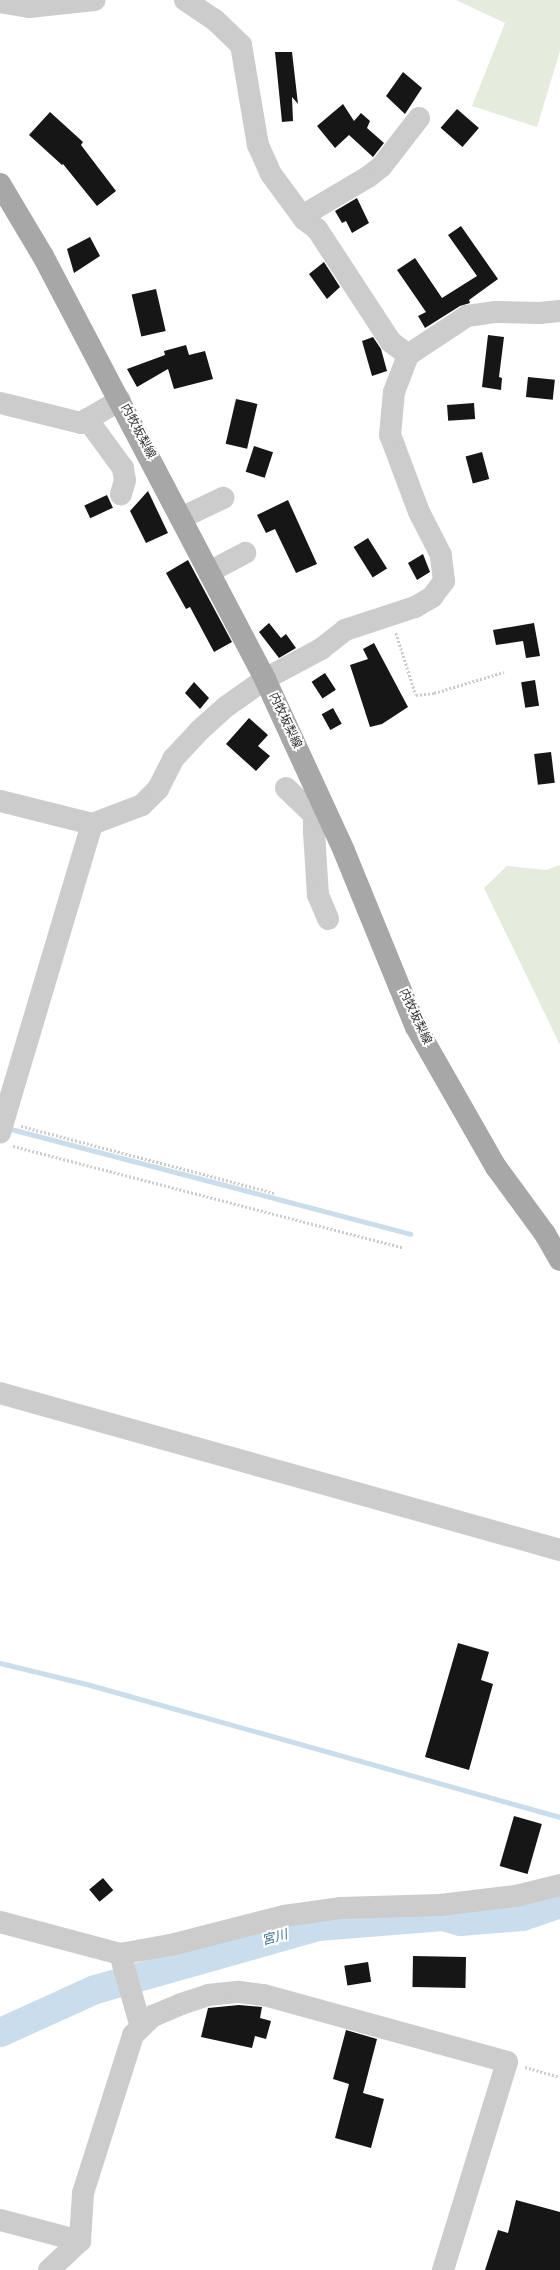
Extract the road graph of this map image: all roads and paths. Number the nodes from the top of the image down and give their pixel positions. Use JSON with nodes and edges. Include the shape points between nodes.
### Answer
{"nodes":[{"id":1,"x":95,"y":0,"type":"edge"},
{"id":2,"x":185,"y":0,"type":"edge"},
{"id":3,"x":0,"y":2,"type":"edge"},
{"id":4,"x":419,"y":118,"type":"dead end"},
{"id":5,"x":0,"y":184,"type":"edge"},
{"id":6,"x":302,"y":216,"type":"junction"},
{"id":7,"x":560,"y":311,"type":"edge"},
{"id":8,"x":408,"y":355,"type":"junction"},
{"id":9,"x":120,"y":400,"type":"junction"},
{"id":10,"x":0,"y":403,"type":"edge"},
{"id":11,"x":87,"y":419,"type":"junction"},
{"id":12,"x":121,"y":494,"type":"dead end"},
{"id":13,"x":223,"y":498,"type":"dead end"},
{"id":14,"x":181,"y":518,"type":"junction"},
{"id":15,"x":245,"y":553,"type":"dead end"},
{"id":16,"x":209,"y":572,"type":"junction"},
{"id":17,"x":391,"y":615,"type":"junction"},
{"id":18,"x":504,"y":672,"type":"dead end"},
{"id":19,"x":265,"y":679,"type":"junction"},
{"id":20,"x":286,"y":788,"type":"dead end"},
{"id":21,"x":0,"y":801,"type":"edge"},
{"id":22,"x":320,"y":813,"type":"junction"},
{"id":23,"x":92,"y":824,"type":"junction"},
{"id":24,"x":328,"y":919,"type":"dead end"},
{"id":25,"x":3,"y":1133,"type":"edge"},
{"id":26,"x":274,"y":1193,"type":"dead end"},
{"id":27,"x":402,"y":1247,"type":"dead end"},
{"id":28,"x":560,"y":1260,"type":"edge"},
{"id":29,"x":0,"y":1393,"type":"edge"},
{"id":30,"x":560,"y":1550,"type":"edge"},
{"id":31,"x":560,"y":1885,"type":"edge"},
{"id":32,"x":0,"y":1922,"type":"edge"},
{"id":33,"x":121,"y":1956,"type":"junction"},
{"id":34,"x":140,"y":2025,"type":"junction"},
{"id":35,"x":507,"y":2062,"type":"junction"},
{"id":36,"x":560,"y":2077,"type":"edge"},
{"id":37,"x":0,"y":2220,"type":"edge"},
{"id":38,"x":80,"y":2241,"type":"junction"},
{"id":39,"x":49,"y":2270,"type":"edge"},
{"id":40,"x":443,"y":2270,"type":"edge"}],
"edges":[{"from":1,"to":3,"type":"street","via":[[29,7]]},
{"from":2,"to":6,"type":"street","via":[[215,20],[241,45],[258,145],[271,174]]},
{"from":4,"to":6,"type":"street","via":[[381,167]]},
{"from":5,"to":9,"type":"main road","name":"内牧坂梨線","via":[[43,256]]},
{"from":6,"to":8,"type":"street","via":[[317,229],[391,342]]},
{"from":7,"to":8,"type":"street","via":[[496,312],[467,316]]},
{"from":8,"to":17,"type":"street","via":[[394,392],[390,435],[419,512],[441,555],[444,581],[432,596]]},
{"from":9,"to":11,"type":"street"},
{"from":9,"to":14,"type":"main road","name":"内牧坂梨線"},
{"from":10,"to":11,"type":"street","via":[[81,423]]},
{"from":11,"to":12,"type":"street","via":[[123,468],[125,480]]},
{"from":13,"to":14,"type":"street"},
{"from":14,"to":16,"type":"main road","name":"内牧坂梨線"},
{"from":15,"to":16,"type":"street"},
{"from":16,"to":19,"type":"main road","name":"内牧坂梨線"},
{"from":17,"to":18,"type":"path","via":[[416,695],[434,693]]},
{"from":17,"to":19,"type":"street","via":[[367,620],[345,630],[321,649]]},
{"from":19,"to":22,"type":"main road","name":"内牧坂梨線"},
{"from":19,"to":23,"type":"street","via":[[227,706],[200,730],[173,759],[158,789],[142,805]]},
{"from":20,"to":22,"type":"street"},
{"from":21,"to":23,"type":"street"},
{"from":22,"to":24,"type":"street","via":[[318,895]]},
{"from":22,"to":28,"type":"main road","name":"内牧坂梨線","via":[[416,1027],[496,1167],[545,1234]]},
{"from":23,"to":25,"type":"street"},
{"from":25,"to":26,"type":"path"},
{"from":25,"to":27,"type":"path"},
{"from":29,"to":30,"type":"street"},
{"from":31,"to":33,"type":"street","via":[[516,1896],[440,1905],[341,1908],[284,1916]]},
{"from":32,"to":33,"type":"street"},
{"from":33,"to":34,"type":"street"},
{"from":34,"to":35,"type":"street","via":[[180,2004],[208,1995],[239,1992],[264,1995]]},
{"from":34,"to":38,"type":"street","via":[[133,2035],[123,2062],[83,2193]]},
{"from":35,"to":36,"type":"path"},
{"from":35,"to":40,"type":"street"},
{"from":37,"to":38,"type":"street"},
{"from":38,"to":39,"type":"street"}]}
